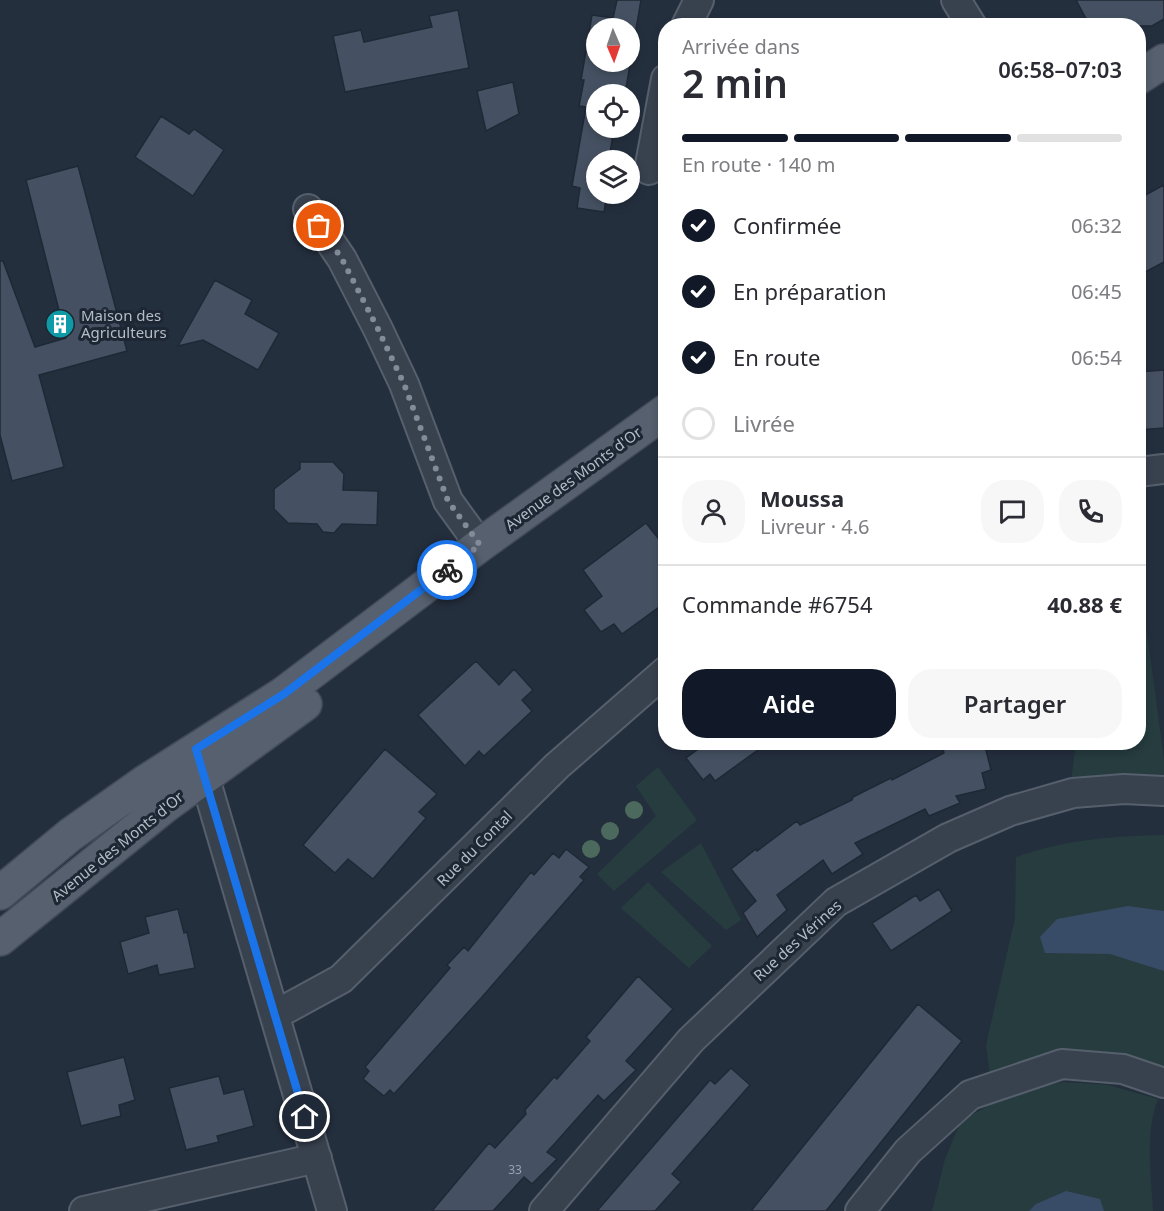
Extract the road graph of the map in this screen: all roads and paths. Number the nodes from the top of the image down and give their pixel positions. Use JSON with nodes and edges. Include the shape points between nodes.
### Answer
{"nodes":[{"id":1,"x":699,"y":0,"type":"edge"},
{"id":2,"x":956,"y":0,"type":"edge"},
{"id":3,"x":690,"y":18,"type":"edge"},
{"id":4,"x":967,"y":18,"type":"edge"},
{"id":5,"x":1164,"y":61,"type":"edge"},
{"id":6,"x":1146,"y":73,"type":"edge"},
{"id":7,"x":658,"y":122,"type":"edge"},
{"id":8,"x":649,"y":170,"type":"dead end"},
{"id":9,"x":308,"y":209,"type":"dead end"},
{"id":10,"x":658,"y":417,"type":"edge"},
{"id":11,"x":1164,"y":469,"type":"edge"},
{"id":12,"x":1146,"y":471,"type":"edge"},
{"id":13,"x":480,"y":545,"type":"junction"},
{"id":14,"x":658,"y":678,"type":"edge"},
{"id":15,"x":200,"y":764,"type":"junction"},
{"id":16,"x":1164,"y":791,"type":"edge"},
{"id":17,"x":0,"y":893,"type":"edge"},
{"id":18,"x":0,"y":939,"type":"edge"},
{"id":19,"x":274,"y":1015,"type":"junction"},
{"id":20,"x":1164,"y":1083,"type":"edge"},
{"id":21,"x":317,"y":1158,"type":"junction"},
{"id":22,"x":84,"y":1211,"type":"edge"},
{"id":23,"x":332,"y":1211,"type":"edge"},
{"id":24,"x":544,"y":1211,"type":"edge"},
{"id":25,"x":860,"y":1211,"type":"edge"}],
"edges":[{"from":1,"to":3,"type":"street"},
{"from":2,"to":4,"type":"street"},
{"from":5,"to":6,"type":"main road"},
{"from":7,"to":8,"type":"street"},
{"from":9,"to":13,"type":"street","via":[[342,259],[378,329],[404,384],[448,501]]},
{"from":10,"to":13,"type":"main road","name":"Avenue des Monts d'Or"},
{"from":11,"to":12,"type":"street"},
{"from":13,"to":15,"type":"main road","name":"Avenue des Monts d'Or","via":[[313,698]]},
{"from":14,"to":19,"type":"street","name":"Rue du Contal","via":[[557,766],[341,980]]},
{"from":15,"to":17,"type":"main road","name":"Avenue des Monts d'Or","via":[[145,782],[70,835]]},
{"from":15,"to":18,"type":"main road","name":"Avenue des Monts d'Or","via":[[165,806]]},
{"from":15,"to":19,"type":"street"},
{"from":16,"to":24,"type":"street","name":"Rue des Vérines","via":[[1124,789],[1073,794],[1010,811],[948,838],[836,902],[691,1040]]},
{"from":19,"to":21,"type":"street"},
{"from":20,"to":25,"type":"street","via":[[1122,1070],[1062,1064],[970,1095],[908,1150]]},
{"from":21,"to":22,"type":"street"},
{"from":21,"to":23,"type":"street"}]}
